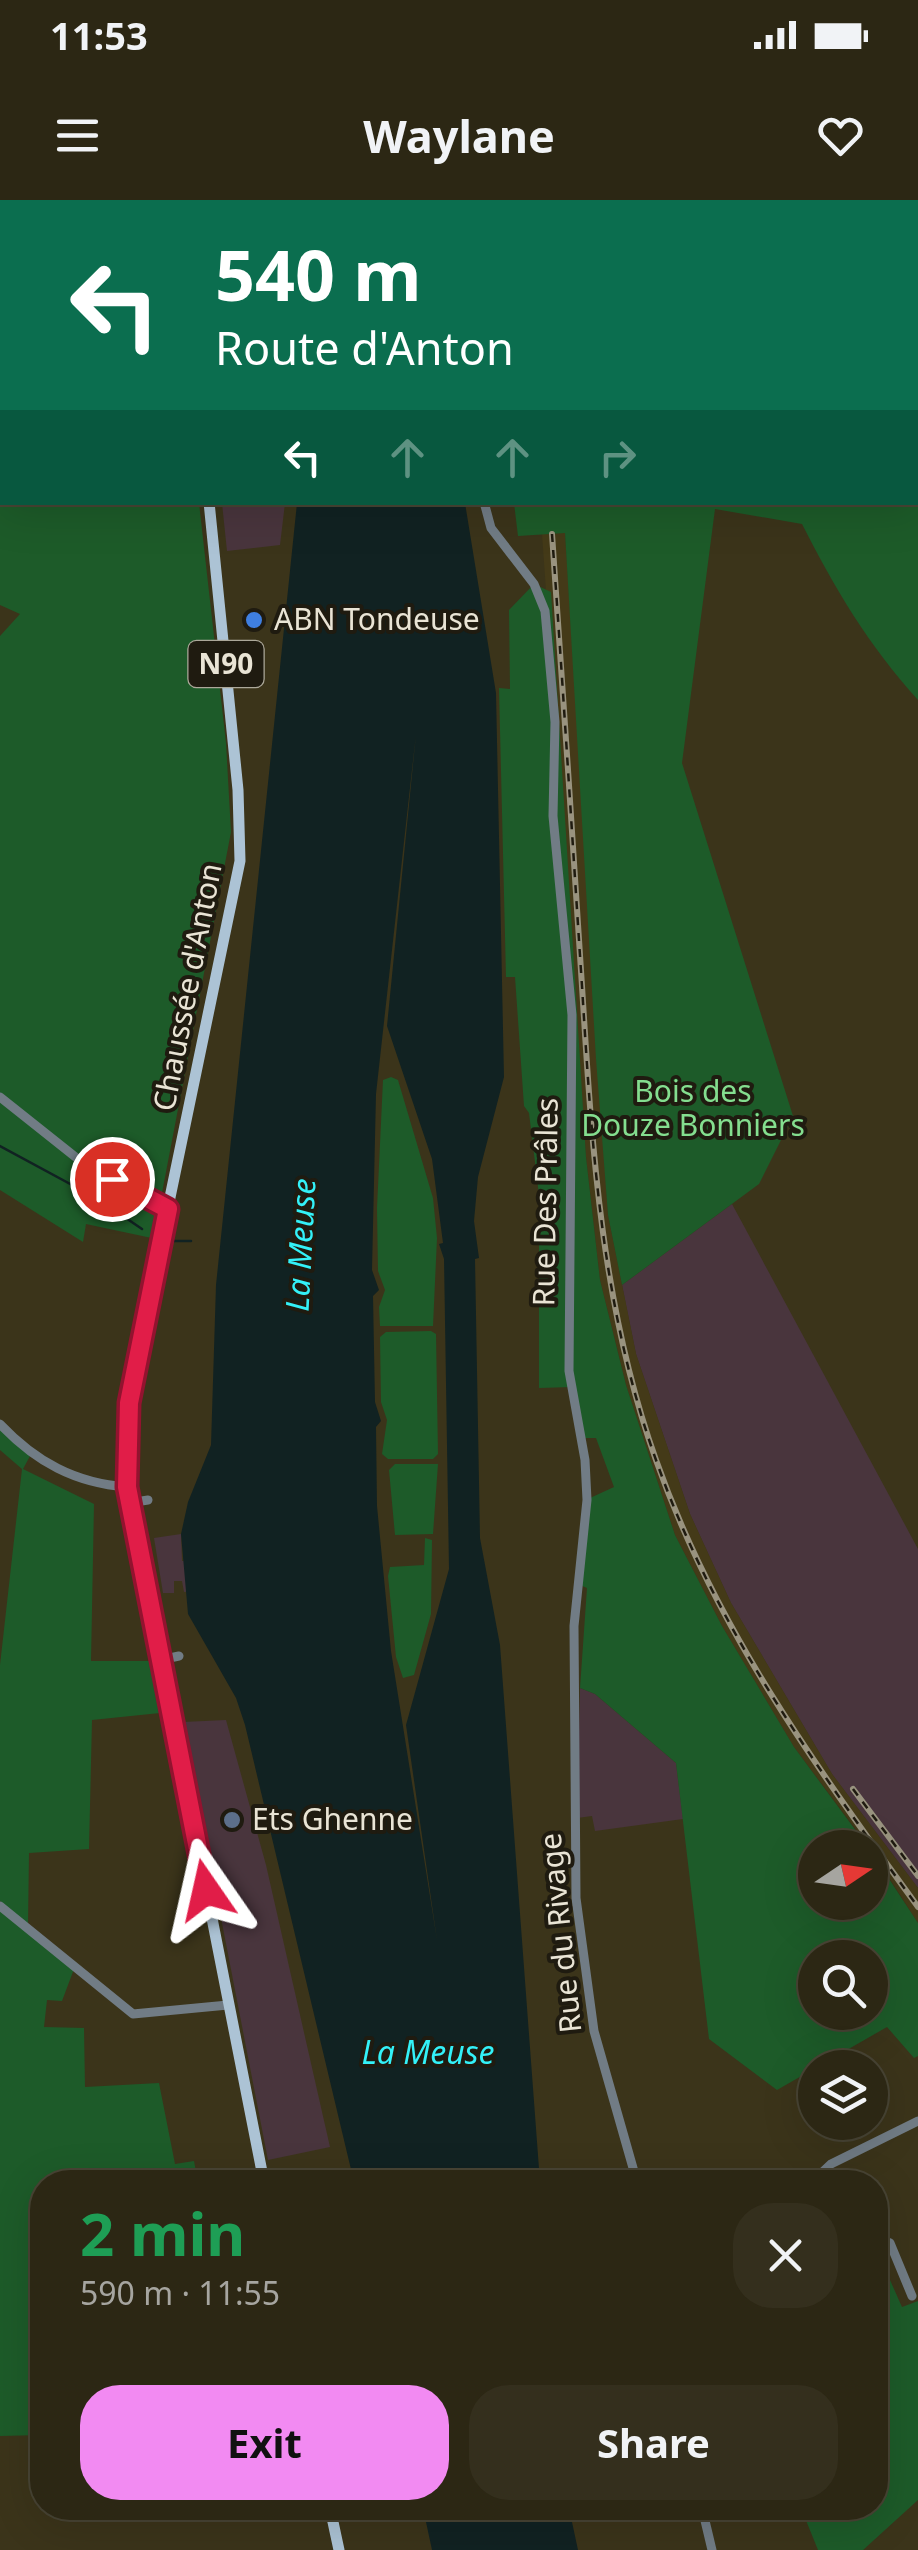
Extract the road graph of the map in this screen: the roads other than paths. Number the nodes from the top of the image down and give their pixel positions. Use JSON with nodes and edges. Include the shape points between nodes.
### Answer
{"nodes":[{"id":1,"x":209,"y":505,"type":"edge"},
{"id":2,"x":485,"y":505,"type":"edge"},
{"id":3,"x":0,"y":1097,"type":"edge"},
{"id":4,"x":168,"y":1209,"type":"junction"},
{"id":5,"x":0,"y":1424,"type":"edge"},
{"id":6,"x":127,"y":1487,"type":"junction"},
{"id":7,"x":148,"y":1500,"type":"dead end"},
{"id":8,"x":129,"y":1502,"type":"junction"},
{"id":9,"x":179,"y":1656,"type":"dead end"},
{"id":10,"x":160,"y":1660,"type":"junction"},
{"id":11,"x":574,"y":1794,"type":"joint"},
{"id":12,"x":0,"y":1906,"type":"edge"},
{"id":13,"x":228,"y":2005,"type":"junction"},
{"id":14,"x":918,"y":2121,"type":"edge"},
{"id":15,"x":262,"y":2170,"type":"edge"},
{"id":16,"x":633,"y":2170,"type":"edge"},
{"id":17,"x":825,"y":2170,"type":"edge"},
{"id":18,"x":888,"y":2241,"type":"edge"},
{"id":19,"x":912,"y":2296,"type":"dead end"},
{"id":20,"x":333,"y":2520,"type":"edge"},
{"id":21,"x":705,"y":2520,"type":"edge"},
{"id":22,"x":339,"y":2550,"type":"edge"},
{"id":23,"x":712,"y":2550,"type":"edge"}],
"edges":[{"from":1,"to":4,"type":"main road","name":"Chaussée d'Anton","number":"N90","via":[[240,849]]},
{"from":2,"to":11,"type":"street","name":"Rue Des Prâles","via":[[492,528],[534,584],[545,611],[554,722],[553,816],[572,1016],[569,1371],[586,1460],[576,1584]]},
{"from":3,"to":4,"type":"street","via":[[88,1166]]},
{"from":4,"to":6,"type":"main road","name":"Chaussée d'Anton","number":"N90","via":[[129,1403]]},
{"from":5,"to":6,"type":"street","via":[[64,1473],[94,1485]]},
{"from":6,"to":8,"type":"main road","name":"Chaussée d'Anton","number":"N90"},
{"from":7,"to":8,"type":"street"},
{"from":8,"to":10,"type":"main road","name":"Chaussée d'Anton","number":"N90"},
{"from":9,"to":10,"type":"street"},
{"from":10,"to":13,"type":"main road","name":"Chaussée d'Anton","number":"N90"},
{"from":11,"to":16,"type":"street","name":"Rue du Rivage","via":[[576,1898],[594,2032]]},
{"from":12,"to":13,"type":"street","via":[[132,2014]]},
{"from":13,"to":15,"type":"main road","name":"Chaussée d'Anton","number":"N90"},
{"from":14,"to":17,"type":"street"},
{"from":18,"to":19,"type":"street"},
{"from":20,"to":22,"type":"main road"},
{"from":21,"to":23,"type":"street"}]}
